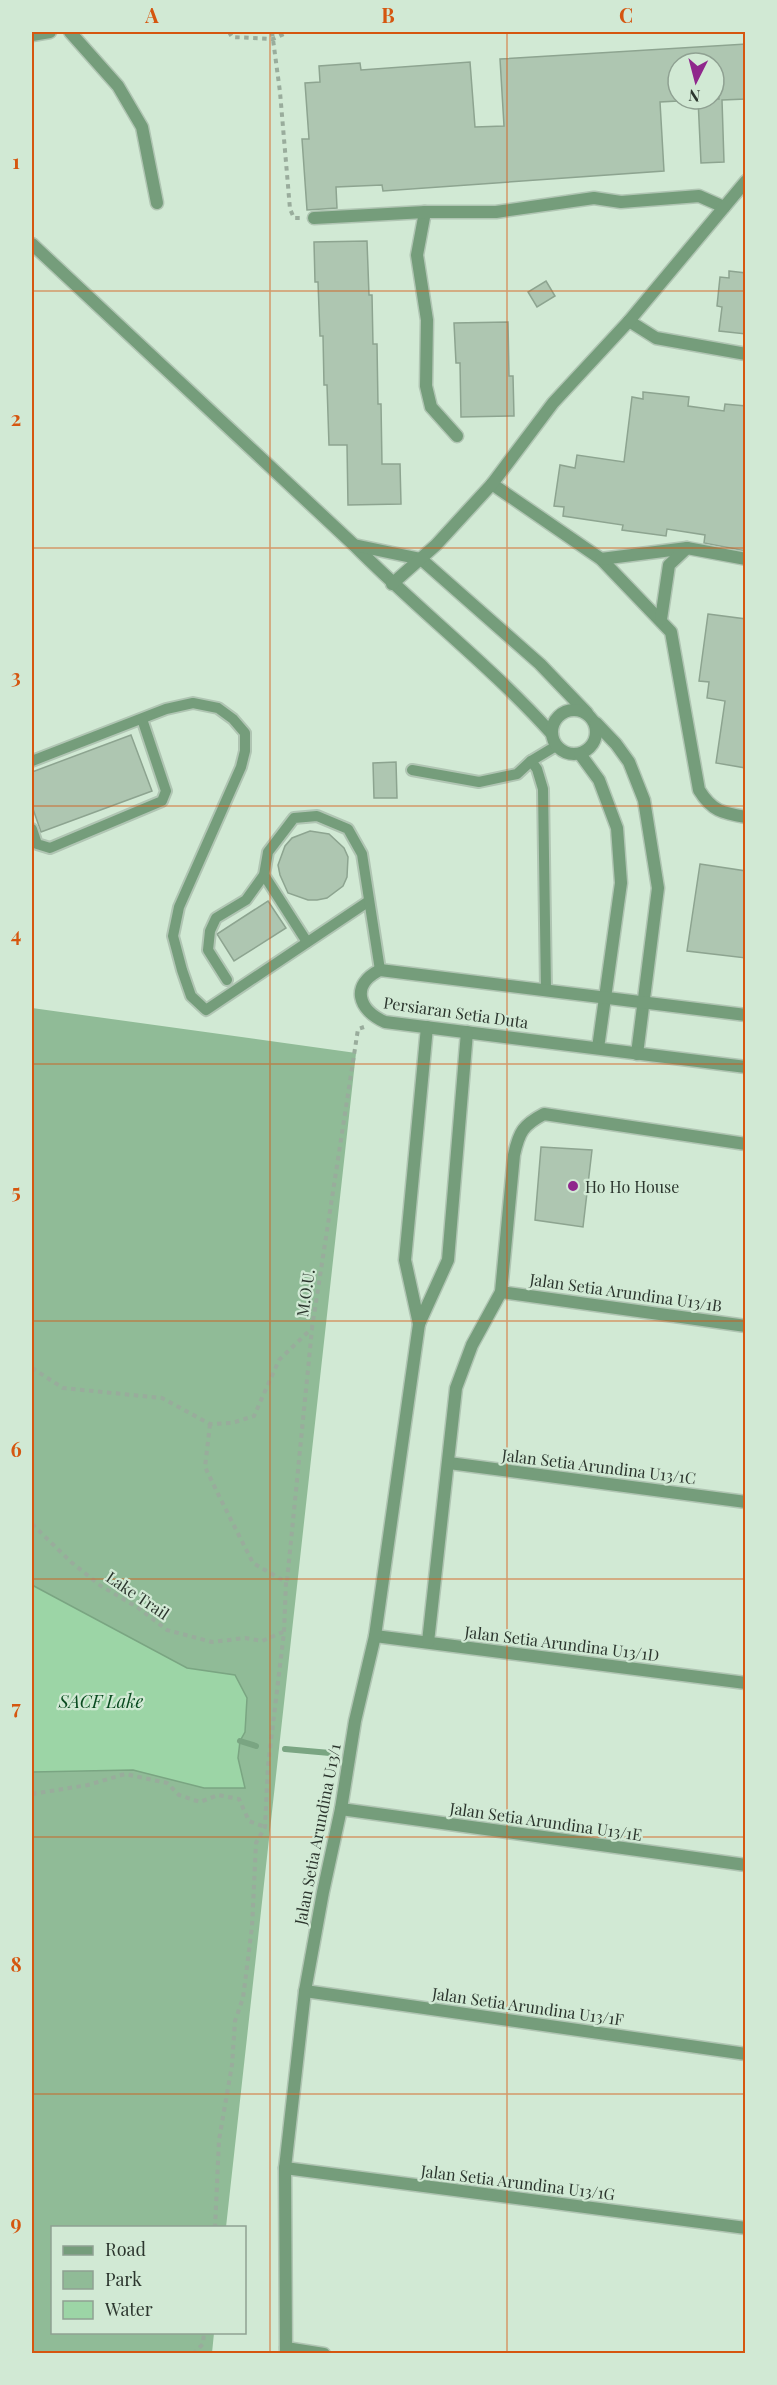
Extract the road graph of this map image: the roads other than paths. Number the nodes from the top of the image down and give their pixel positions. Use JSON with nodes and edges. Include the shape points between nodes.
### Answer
{"nodes":[{"id":1,"x":50,"y":32,"type":"edge"},
{"id":2,"x":70,"y":32,"type":"edge"},
{"id":3,"x":32,"y":35,"type":"edge"},
{"id":4,"x":746,"y":181,"type":"edge"},
{"id":5,"x":157,"y":203,"type":"dead end"},
{"id":6,"x":724,"y":207,"type":"junction"},
{"id":7,"x":425,"y":212,"type":"junction"},
{"id":8,"x":314,"y":218,"type":"road end"},
{"id":9,"x":32,"y":244,"type":"edge"},
{"id":10,"x":629,"y":321,"type":"junction"},
{"id":11,"x":746,"y":354,"type":"edge"},
{"id":12,"x":457,"y":436,"type":"dead end"},
{"id":13,"x":492,"y":484,"type":"junction"},
{"id":14,"x":354,"y":545,"type":"junction"},
{"id":15,"x":687,"y":549,"type":"junction"},
{"id":16,"x":421,"y":559,"type":"junction"},
{"id":17,"x":601,"y":559,"type":"junction"},
{"id":18,"x":746,"y":559,"type":"edge"},
{"id":19,"x":392,"y":584,"type":"junction"},
{"id":20,"x":661,"y":619,"type":"junction"},
{"id":21,"x":592,"y":718,"type":"junction"},
{"id":22,"x":142,"y":719,"type":"junction"},
{"id":23,"x":554,"y":740,"type":"junction"},
{"id":24,"x":580,"y":754,"type":"junction"},
{"id":25,"x":531,"y":760,"type":"junction"},
{"id":26,"x":32,"y":761,"type":"edge"},
{"id":27,"x":412,"y":770,"type":"dead end"},
{"id":28,"x":746,"y":817,"type":"edge"},
{"id":29,"x":32,"y":829,"type":"edge"},
{"id":30,"x":264,"y":875,"type":"junction"},
{"id":31,"x":369,"y":901,"type":"junction"},
{"id":32,"x":306,"y":942,"type":"junction"},
{"id":33,"x":380,"y":970,"type":"junction"},
{"id":34,"x":227,"y":980,"type":"dead end"},
{"id":35,"x":546,"y":990,"type":"junction"},
{"id":36,"x":605,"y":997,"type":"junction"},
{"id":37,"x":644,"y":1002,"type":"junction"},
{"id":38,"x":746,"y":1015,"type":"edge"},
{"id":39,"x":427,"y":1027,"type":"junction"},
{"id":40,"x":467,"y":1032,"type":"junction"},
{"id":41,"x":598,"y":1048,"type":"junction"},
{"id":42,"x":637,"y":1054,"type":"junction"},
{"id":43,"x":746,"y":1067,"type":"edge"},
{"id":44,"x":746,"y":1144,"type":"edge"},
{"id":45,"x":501,"y":1292,"type":"junction"},
{"id":46,"x":419,"y":1324,"type":"junction"},
{"id":47,"x":746,"y":1326,"type":"edge"},
{"id":48,"x":449,"y":1463,"type":"junction"},
{"id":49,"x":746,"y":1502,"type":"edge"},
{"id":50,"x":375,"y":1636,"type":"junction"},
{"id":51,"x":428,"y":1642,"type":"junction"},
{"id":52,"x":746,"y":1683,"type":"edge"},
{"id":53,"x":341,"y":1809,"type":"junction"},
{"id":54,"x":746,"y":1865,"type":"edge"},
{"id":55,"x":305,"y":1991,"type":"junction"},
{"id":56,"x":746,"y":2054,"type":"edge"},
{"id":57,"x":285,"y":2168,"type":"junction"},
{"id":58,"x":746,"y":2228,"type":"edge"},
{"id":59,"x":286,"y":2351,"type":"edge"},
{"id":60,"x":324,"y":2354,"type":"edge"}],
"edges":[{"from":1,"to":3,"type":"street"},
{"from":2,"to":5,"type":"street","via":[[118,86],[142,127]]},
{"from":4,"to":6,"type":"street"},
{"from":6,"to":7,"type":"street","via":[[699,196],[621,202],[594,198],[496,212]]},
{"from":6,"to":10,"type":"street"},
{"from":7,"to":8,"type":"street"},
{"from":7,"to":12,"type":"street","via":[[417,255],[427,320],[426,386],[431,407]]},
{"from":9,"to":14,"type":"street"},
{"from":10,"to":11,"type":"street","via":[[656,338]]},
{"from":10,"to":13,"type":"street","via":[[553,403]]},
{"from":13,"to":16,"type":"street"},
{"from":13,"to":17,"type":"street"},
{"from":14,"to":16,"type":"street"},
{"from":14,"to":19,"type":"street"},
{"from":15,"to":17,"type":"street"},
{"from":15,"to":18,"type":"street"},
{"from":15,"to":20,"type":"street","via":[[669,566]]},
{"from":16,"to":19,"type":"street"},
{"from":16,"to":21,"type":"street","via":[[540,664]]},
{"from":17,"to":20,"type":"street"},
{"from":19,"to":23,"type":"street","via":[[524,703]]},
{"from":20,"to":28,"type":"street","via":[[671,632],[699,790],[708,804],[724,814]]},
{"from":21,"to":23,"type":"street","via":[[575,709],[563,712],[554,721]]},
{"from":21,"to":24,"type":"street","via":[[597,736],[591,747]]},
{"from":21,"to":37,"type":"street","via":[[629,762],[645,800],[658,888]]},
{"from":22,"to":26,"type":"lane"},
{"from":22,"to":29,"type":"lane","via":[[166,791],[162,801],[50,848],[37,844]]},
{"from":22,"to":32,"type":"lane","via":[[193,703],[218,708],[245,733],[241,768],[179,907],[174,936],[191,996],[206,1010]]},
{"from":23,"to":24,"type":"street","via":[[567,753]]},
{"from":23,"to":25,"type":"lane"},
{"from":24,"to":36,"type":"street","via":[[599,780],[617,828],[621,883]]},
{"from":25,"to":27,"type":"lane","via":[[517,774],[479,782]]},
{"from":25,"to":35,"type":"lane","via":[[543,789]]},
{"from":30,"to":31,"type":"lane","via":[[268,852],[282,831],[294,818],[317,816],[348,829],[362,854]]},
{"from":30,"to":32,"type":"lane"},
{"from":30,"to":34,"type":"lane","via":[[246,900],[216,918],[210,931],[208,950]]},
{"from":31,"to":32,"type":"lane"},
{"from":31,"to":33,"type":"lane"},
{"from":33,"to":35,"type":"street","name":"Persiaran Setia Duta"},
{"from":33,"to":39,"type":"street","name":"Persiaran Setia Duta","via":[[362,984],[360,998],[365,1009],[385,1022]]},
{"from":35,"to":36,"type":"street","name":"Persiaran Setia Duta"},
{"from":36,"to":37,"type":"street","name":"Persiaran Setia Duta"},
{"from":36,"to":41,"type":"street"},
{"from":37,"to":38,"type":"street","name":"Persiaran Setia Duta"},
{"from":37,"to":42,"type":"street"},
{"from":39,"to":40,"type":"street","name":"Persiaran Setia Duta"},
{"from":39,"to":46,"type":"street","via":[[405,1260]]},
{"from":40,"to":41,"type":"street","name":"Persiaran Setia Duta"},
{"from":40,"to":46,"type":"street","via":[[448,1260]]},
{"from":41,"to":42,"type":"street","name":"Persiaran Setia Duta"},
{"from":42,"to":43,"type":"street","name":"Persiaran Setia Duta"},
{"from":44,"to":45,"type":"street","via":[[544,1113],[527,1123],[518,1137],[514,1155]]},
{"from":45,"to":47,"type":"street","name":"Jalan Setia Arundina U13/1B"},
{"from":45,"to":48,"type":"street","via":[[472,1345],[456,1388]]},
{"from":46,"to":50,"type":"street","name":"Jalan Setia Arundina U13/1"},
{"from":48,"to":49,"type":"street","name":"Jalan Setia Arundina U13/1C"},
{"from":48,"to":51,"type":"street"},
{"from":50,"to":51,"type":"street","name":"Jalan Setia Arundina U13/1D"},
{"from":50,"to":53,"type":"street","name":"Jalan Setia Arundina U13/1","via":[[355,1721]]},
{"from":51,"to":52,"type":"street","name":"Jalan Setia Arundina U13/1D"},
{"from":53,"to":54,"type":"street","name":"Jalan Setia Arundina U13/1E"},
{"from":53,"to":55,"type":"street","name":"Jalan Setia Arundina U13/1"},
{"from":55,"to":56,"type":"street","name":"Jalan Setia Arundina U13/1F"},
{"from":55,"to":57,"type":"street","name":"Jalan Setia Arundina U13/1"},
{"from":57,"to":58,"type":"street","name":"Jalan Setia Arundina U13/1G"},
{"from":57,"to":59,"type":"street","name":"Jalan Setia Arundina U13/1"},
{"from":59,"to":60,"type":"street"}]}
